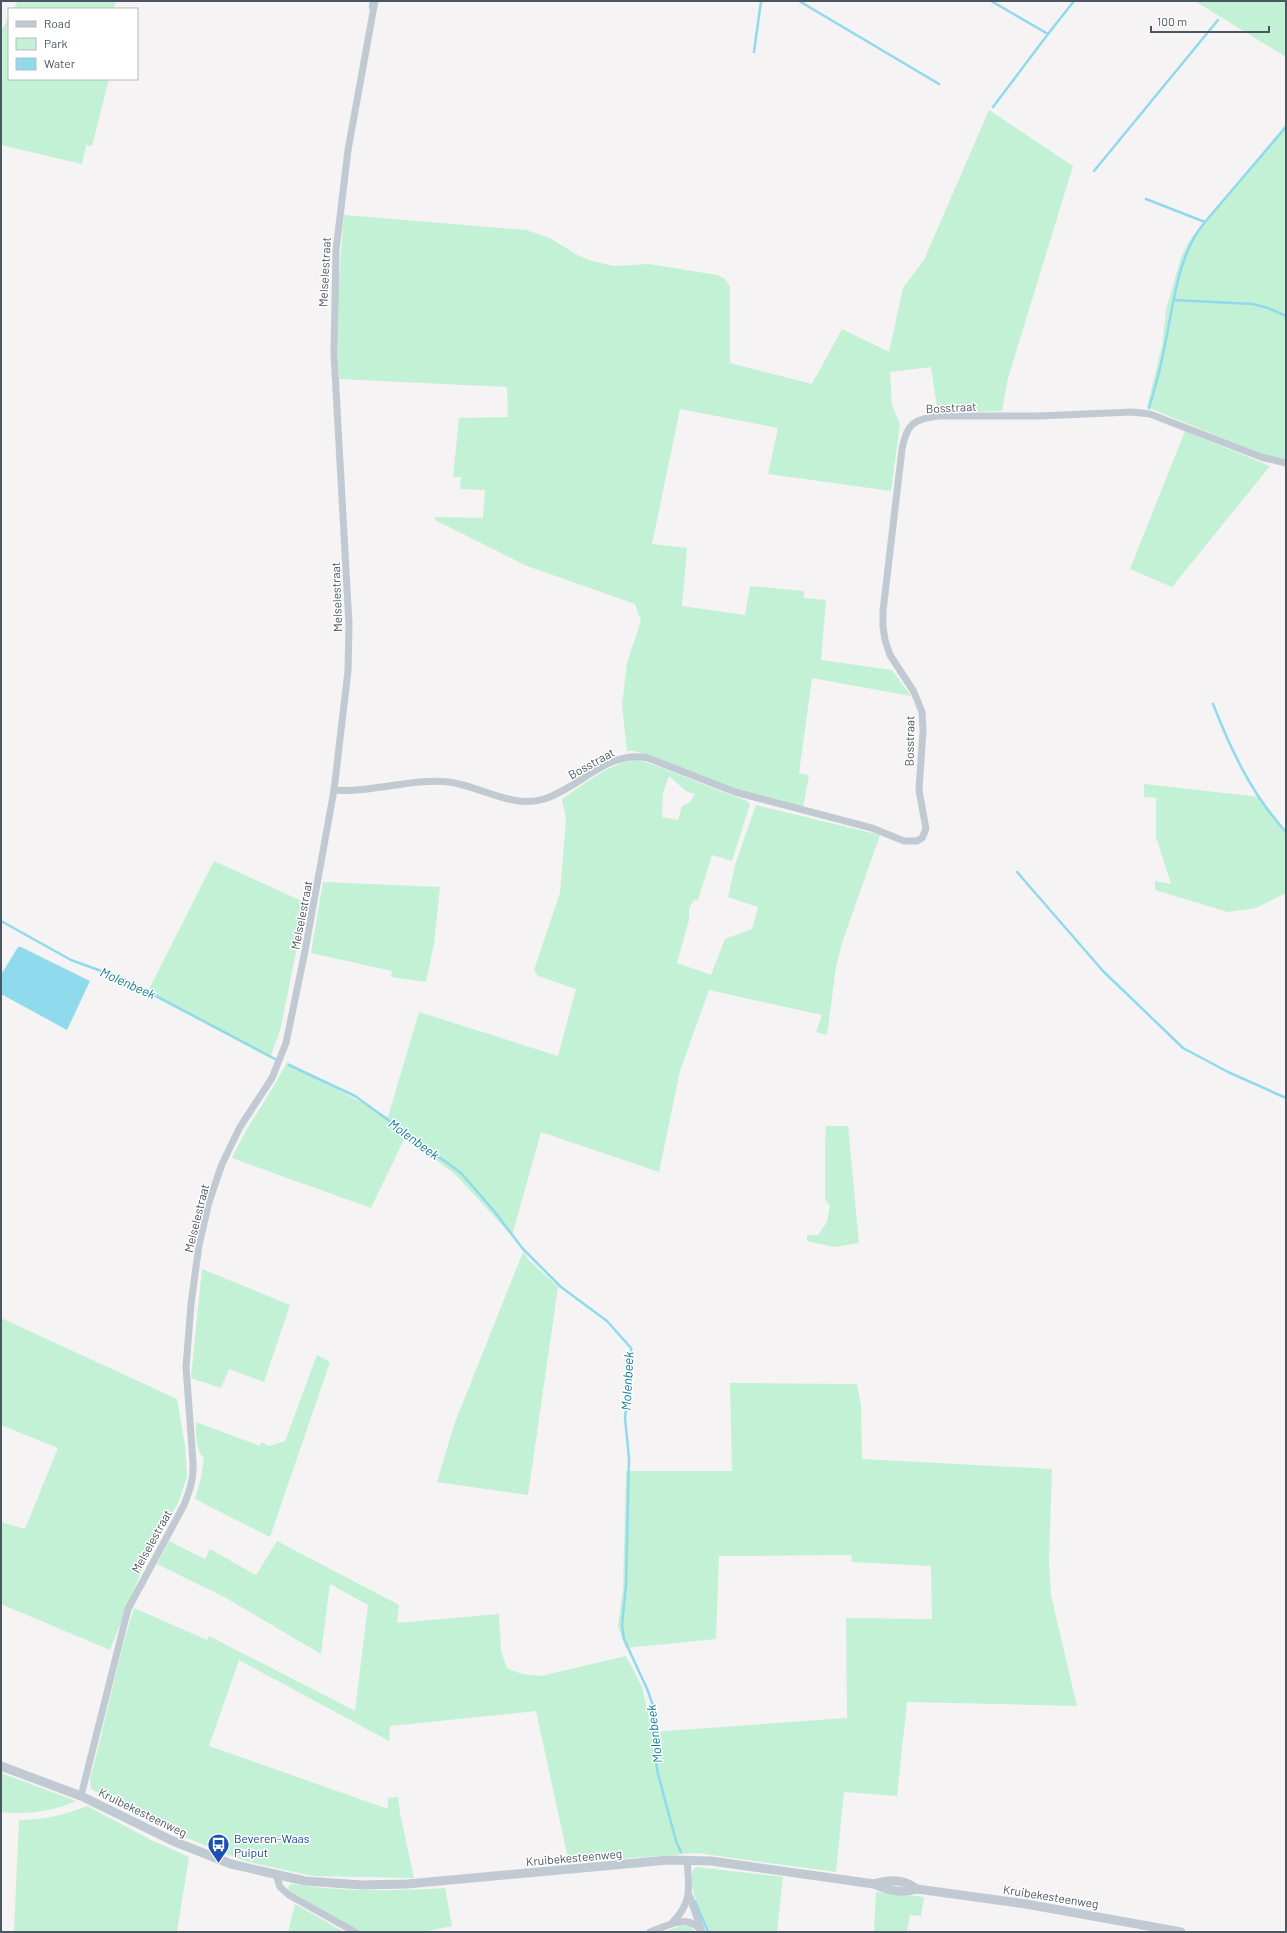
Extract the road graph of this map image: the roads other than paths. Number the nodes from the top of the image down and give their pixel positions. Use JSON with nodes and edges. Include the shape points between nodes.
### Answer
{"nodes":[{"id":1,"x":375,"y":1,"type":"edge"},
{"id":2,"x":1286,"y":463,"type":"edge"},
{"id":3,"x":334,"y":790,"type":"junction"},
{"id":4,"x":1,"y":1766,"type":"edge"},
{"id":5,"x":81,"y":1796,"type":"junction"},
{"id":6,"x":687,"y":1860,"type":"junction"},
{"id":7,"x":276,"y":1875,"type":"junction"},
{"id":8,"x":689,"y":1894,"type":"junction"},
{"id":9,"x":672,"y":1923,"type":"junction"},
{"id":10,"x":702,"y":1931,"type":"edge"},
{"id":11,"x":355,"y":1932,"type":"edge"},
{"id":12,"x":650,"y":1932,"type":"edge"},
{"id":13,"x":1181,"y":1932,"type":"edge"}],
"edges":[{"from":1,"to":3,"type":"street","name":"Melselestraat","via":[[348,150],[336,250],[334,354],[349,624],[348,671]]},
{"from":2,"to":3,"type":"street","name":"Bosstraat","via":[[1261,457],[1162,417],[1140,413],[939,416],[926,418],[911,425],[902,449],[883,612],[885,640],[890,655],[914,692],[922,712],[923,739],[919,790],[926,829],[922,838],[917,841],[904,841],[872,828],[735,792],[638,755],[625,756],[613,761],[558,795],[542,800],[511,799],[450,782]]},
{"from":3,"to":5,"type":"street","name":"Melselestraat","via":[[286,1043],[272,1078],[240,1127],[222,1164],[209,1202],[199,1245],[186,1367],[194,1462],[191,1488],[128,1608]]},
{"from":4,"to":5,"type":"street","name":"Kruibekesteenweg"},
{"from":5,"to":7,"type":"street","name":"Kruibekesteenweg","via":[[173,1841],[231,1864]]},
{"from":6,"to":7,"type":"street","name":"Kruibekesteenweg","via":[[407,1884],[344,1884],[305,1881]]},
{"from":6,"to":8,"type":"street"},
{"from":6,"to":13,"type":"street","name":"Kruibekesteenweg","via":[[711,1861],[874,1884],[889,1880],[905,1882],[917,1889],[1041,1906]]},
{"from":7,"to":11,"type":"street","via":[[280,1887],[289,1895]]},
{"from":8,"to":9,"type":"street","via":[[682,1913]]},
{"from":8,"to":10,"type":"street"},
{"from":9,"to":10,"type":"street","via":[[691,1922]]},
{"from":9,"to":12,"type":"street"}]}
